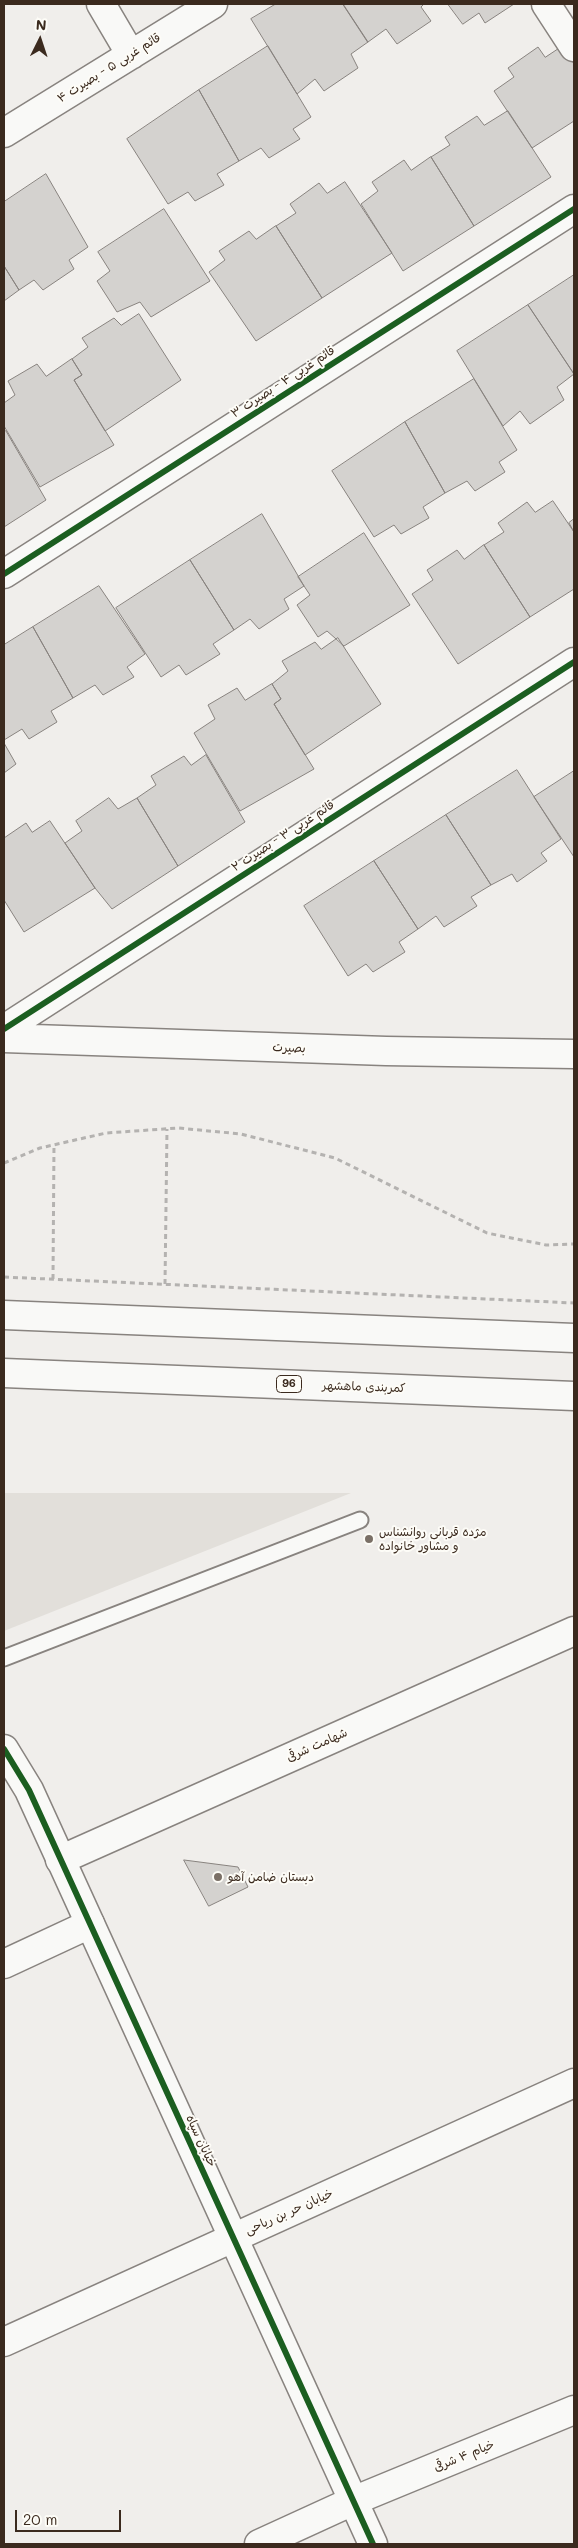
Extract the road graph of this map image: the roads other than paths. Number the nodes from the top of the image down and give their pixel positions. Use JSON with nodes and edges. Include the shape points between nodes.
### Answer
{"nodes":[{"id":1,"x":101,"y":4,"type":"edge"},
{"id":2,"x":213,"y":4,"type":"edge"},
{"id":3,"x":546,"y":4,"type":"edge"},
{"id":4,"x":574,"y":47,"type":"edge"},
{"id":5,"x":131,"y":55,"type":"junction"},
{"id":6,"x":4,"y":133,"type":"edge"},
{"id":7,"x":574,"y":209,"type":"edge"},
{"id":8,"x":4,"y":574,"type":"edge"},
{"id":9,"x":574,"y":662,"type":"edge"},
{"id":10,"x":4,"y":1029,"type":"edge"},
{"id":11,"x":4,"y":1038,"type":"edge"},
{"id":12,"x":574,"y":1054,"type":"edge"},
{"id":13,"x":4,"y":1315,"type":"edge"},
{"id":14,"x":574,"y":1338,"type":"edge"},
{"id":15,"x":4,"y":1373,"type":"edge"},
{"id":16,"x":574,"y":1396,"type":"edge"},
{"id":17,"x":360,"y":1520,"type":"dead end"},
{"id":18,"x":574,"y":1631,"type":"edge"},
{"id":19,"x":4,"y":1658,"type":"edge"},
{"id":20,"x":4,"y":1749,"type":"edge"},
{"id":21,"x":60,"y":1860,"type":"junction"},
{"id":22,"x":90,"y":1924,"type":"junction"},
{"id":23,"x":4,"y":1964,"type":"edge"},
{"id":24,"x":574,"y":2083,"type":"edge"},
{"id":25,"x":233,"y":2238,"type":"junction"},
{"id":26,"x":4,"y":2342,"type":"edge"},
{"id":27,"x":574,"y":2410,"type":"edge"},
{"id":28,"x":353,"y":2501,"type":"junction"},
{"id":29,"x":259,"y":2544,"type":"edge"},
{"id":30,"x":373,"y":2544,"type":"edge"}],
"edges":[{"from":1,"to":5,"type":"street"},
{"from":2,"to":5,"type":"street","name":"قائم غربی ۵ - بصیرت ۴"},
{"from":3,"to":4,"type":"street"},
{"from":5,"to":6,"type":"street","name":"قائم غربی ۵ - بصیرت ۴"},
{"from":7,"to":8,"type":"street","name":"قائم غربی ۴ - بصیرت ۳"},
{"from":9,"to":10,"type":"street","name":"قائم غربی ۳ - بصیرت ۲"},
{"from":11,"to":12,"type":"street","name":"بصیرت","via":[[376,1051]]},
{"from":13,"to":14,"type":"street"},
{"from":15,"to":16,"type":"street","name":"کمربندی ماهشهر","number":"96"},
{"from":17,"to":19,"type":"lane"},
{"from":18,"to":21,"type":"street","name":"شهامت شرقی"},
{"from":20,"to":21,"type":"street","name":"خیابان سپاه","via":[[29,1790]]},
{"from":21,"to":22,"type":"street","name":"خیابان سپاه"},
{"from":22,"to":23,"type":"street"},
{"from":22,"to":25,"type":"street","name":"خیابان سپاه"},
{"from":24,"to":25,"type":"street","name":"خیابان حر بن ریاحی"},
{"from":25,"to":26,"type":"street","name":"خیابان حر بن ریاحی"},
{"from":25,"to":28,"type":"street","name":"خیابان سپاه"},
{"from":27,"to":28,"type":"street","name":"خیام ۴ شرقی"},
{"from":28,"to":29,"type":"street","name":"خیام ۴ شرقی"},
{"from":28,"to":30,"type":"street","name":"خیابان سپاه"}]}
